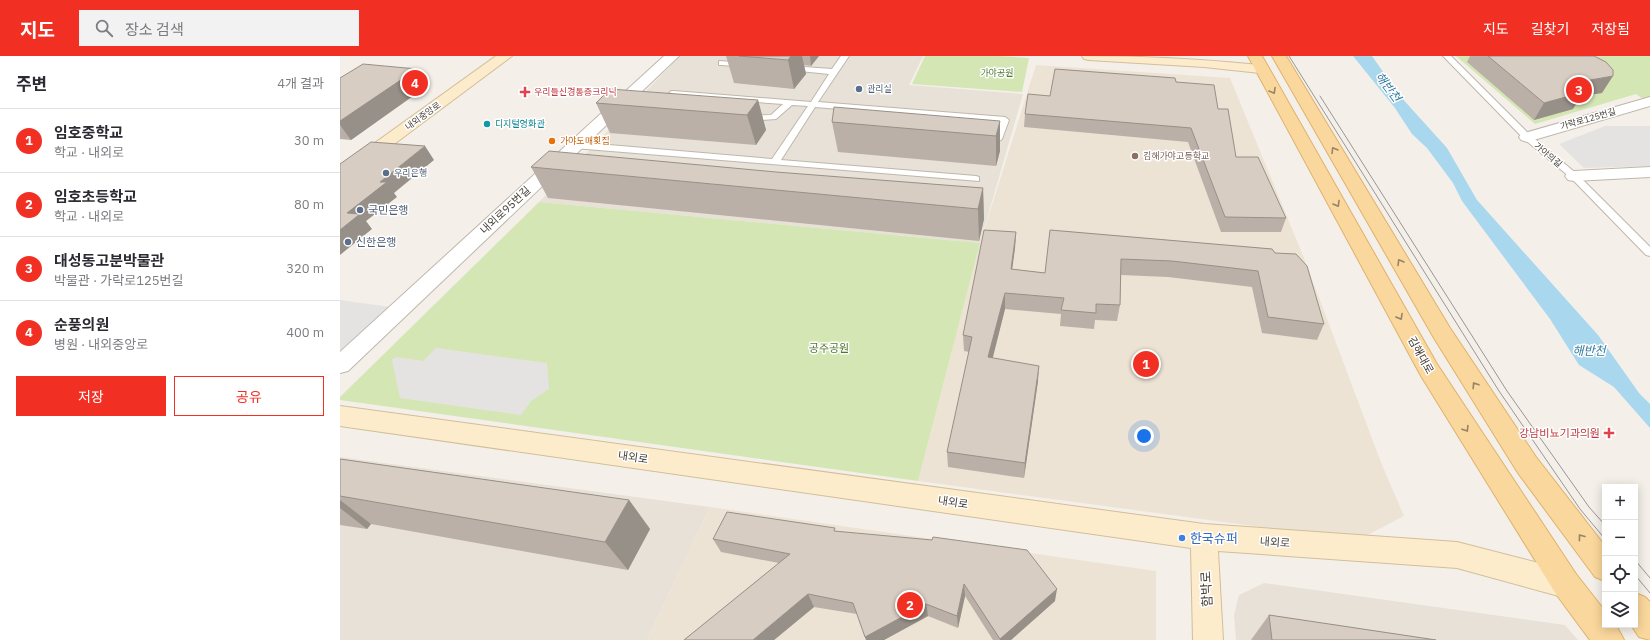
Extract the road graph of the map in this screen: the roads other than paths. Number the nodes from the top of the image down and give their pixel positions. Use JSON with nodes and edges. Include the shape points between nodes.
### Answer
{"nodes":[{"id":1,"x":506,"y":56,"type":"edge"},
{"id":2,"x":672,"y":56,"type":"edge"},
{"id":3,"x":845,"y":56,"type":"edge"},
{"id":4,"x":1089,"y":56,"type":"edge"},
{"id":5,"x":1279,"y":56,"type":"edge"},
{"id":6,"x":1447,"y":56,"type":"edge"},
{"id":7,"x":1258,"y":62,"type":"edge"},
{"id":8,"x":722,"y":63,"type":"dead end"},
{"id":9,"x":752,"y":66,"type":"dead end"},
{"id":10,"x":782,"y":68,"type":"dead end"},
{"id":11,"x":835,"y":72,"type":"junction"},
{"id":12,"x":1650,"y":101,"type":"edge"},
{"id":13,"x":790,"y":103,"type":"junction"},
{"id":14,"x":813,"y":105,"type":"junction"},
{"id":15,"x":857,"y":108,"type":"junction"},
{"id":16,"x":672,"y":112,"type":"edge"},
{"id":17,"x":740,"y":117,"type":"edge"},
{"id":18,"x":850,"y":119,"type":"edge"},
{"id":19,"x":982,"y":137,"type":"edge"},
{"id":20,"x":1527,"y":137,"type":"junction"},
{"id":21,"x":574,"y":145,"type":"junction"},
{"id":22,"x":628,"y":149,"type":"junction"},
{"id":23,"x":618,"y":161,"type":"edge"},
{"id":24,"x":775,"y":162,"type":"junction"},
{"id":25,"x":804,"y":164,"type":"junction"},
{"id":26,"x":1650,"y":172,"type":"edge"},
{"id":27,"x":340,"y":176,"type":"edge"},
{"id":28,"x":798,"y":176,"type":"edge"},
{"id":29,"x":1574,"y":176,"type":"junction"},
{"id":30,"x":976,"y":179,"type":"dead end"},
{"id":31,"x":1650,"y":253,"type":"edge"},
{"id":32,"x":340,"y":366,"type":"edge"},
{"id":33,"x":340,"y":416,"type":"edge"},
{"id":34,"x":1204,"y":538,"type":"junction"},
{"id":35,"x":1602,"y":564,"type":"edge"},
{"id":36,"x":1566,"y":584,"type":"junction"},
{"id":37,"x":1638,"y":611,"type":"edge"},
{"id":38,"x":1650,"y":626,"type":"edge"},
{"id":39,"x":1208,"y":640,"type":"edge"},
{"id":40,"x":1609,"y":640,"type":"edge"}],
"edges":[{"from":1,"to":27,"type":"street","name":"내외중앙로"},
{"from":2,"to":21,"type":"street","name":"내외로95번길"},
{"from":3,"to":11,"type":"lane"},
{"from":4,"to":7,"type":"street","via":[[1204,63]]},
{"from":35,"to":5,"type":"main road","one_way":true,"via":[[1527,465],[1442,333]]},
{"from":6,"to":20,"type":"lane","name":"가야의길"},
{"from":7,"to":36,"type":"main road","name":"김해대로","one_way":true,"via":[[1429,370]]},
{"from":8,"to":9,"type":"lane"},
{"from":10,"to":11,"type":"lane"},
{"from":11,"to":14,"type":"lane"},
{"from":12,"to":20,"type":"street","name":"가락로125번길"},
{"from":13,"to":14,"type":"lane"},
{"from":13,"to":16,"type":"lane","via":[[674,93],[657,111]]},
{"from":13,"to":17,"type":"lane","via":[[773,117]]},
{"from":14,"to":15,"type":"lane"},
{"from":14,"to":24,"type":"lane"},
{"from":15,"to":18,"type":"lane"},
{"from":15,"to":19,"type":"lane","via":[[1005,120],[998,139]]},
{"from":20,"to":29,"type":"lane","name":"가야의길"},
{"from":21,"to":22,"type":"lane"},
{"from":21,"to":32,"type":"street","name":"내외로95번길"},
{"from":22,"to":23,"type":"lane"},
{"from":22,"to":24,"type":"lane"},
{"from":24,"to":25,"type":"lane"},
{"from":25,"to":28,"type":"lane"},
{"from":25,"to":30,"type":"lane","via":[[955,181]]},
{"from":26,"to":29,"type":"street"},
{"from":29,"to":31,"type":"lane","name":"가야의길"},
{"from":33,"to":34,"type":"street","name":"내외로"},
{"from":34,"to":36,"type":"street","name":"내외로","via":[[1457,555]]},
{"from":34,"to":39,"type":"street","name":"함박로"},
{"from":36,"to":40,"type":"main road","name":"김해대로"},
{"from":37,"to":38,"type":"main road"}]}
